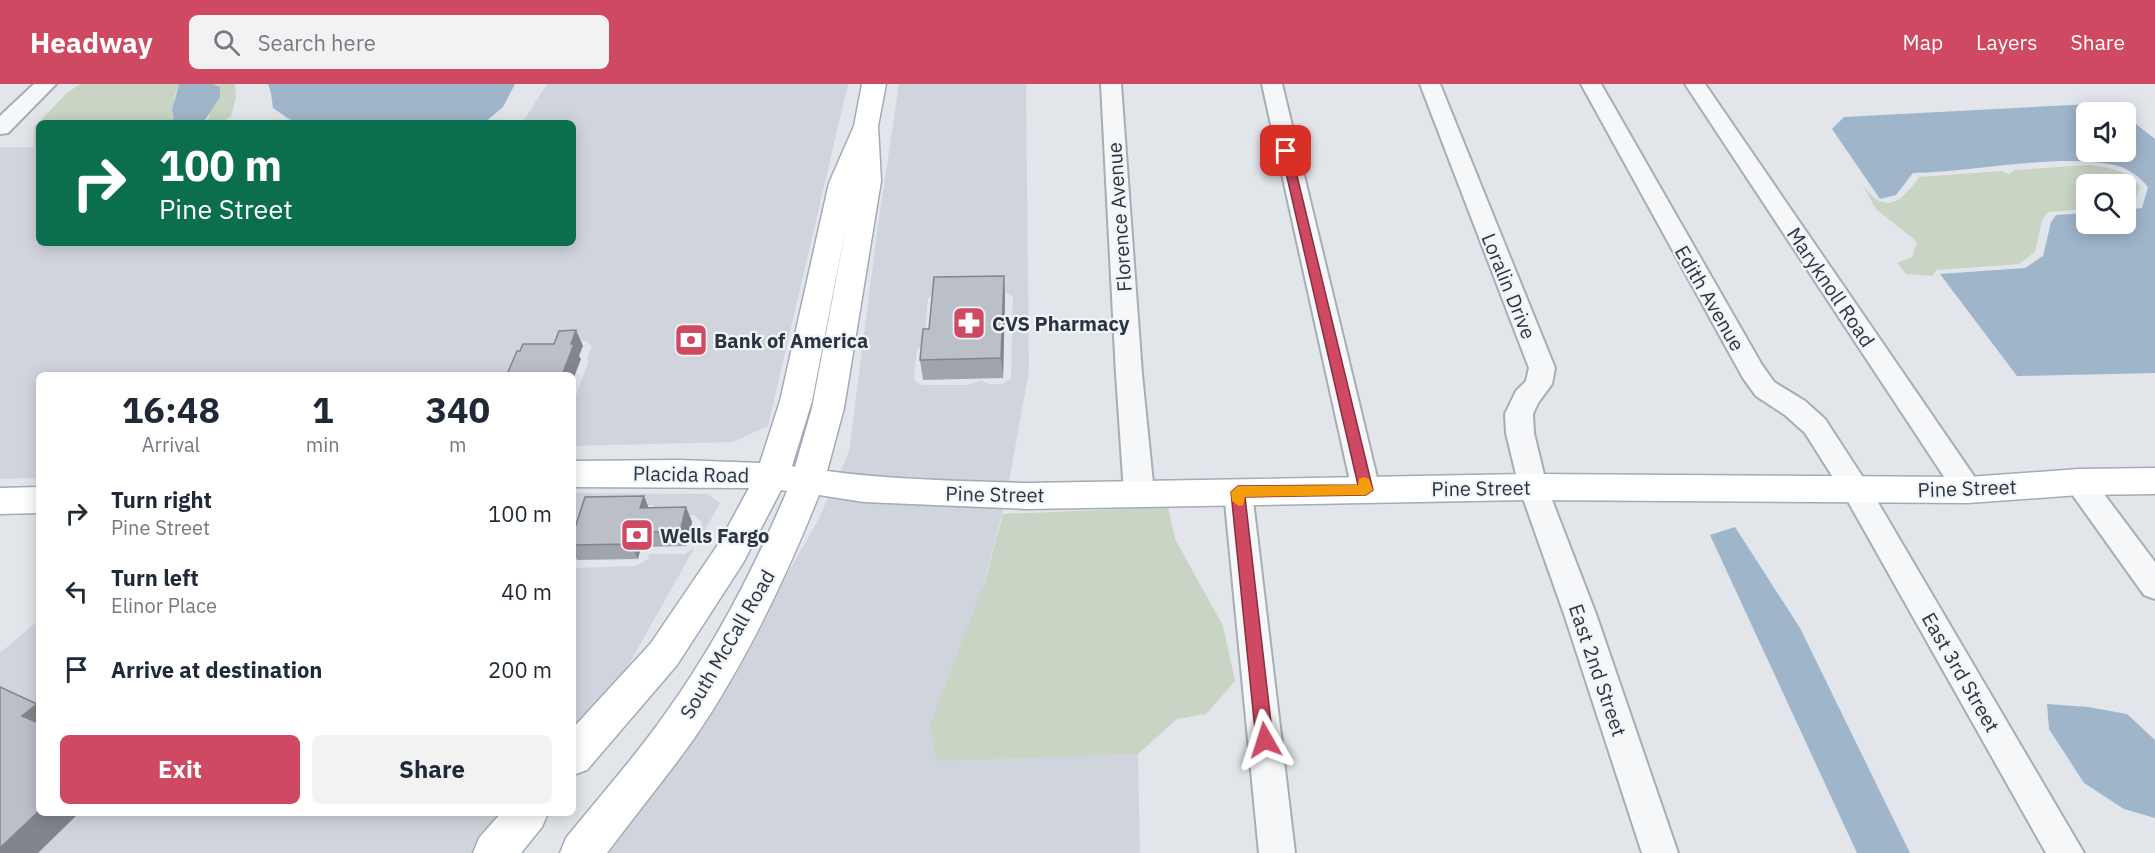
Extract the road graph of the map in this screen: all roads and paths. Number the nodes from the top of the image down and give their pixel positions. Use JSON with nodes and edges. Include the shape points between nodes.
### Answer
{"nodes":[{"id":1,"x":46,"y":84,"type":"edge"},
{"id":2,"x":874,"y":84,"type":"edge"},
{"id":3,"x":1111,"y":84,"type":"edge"},
{"id":4,"x":1272,"y":84,"type":"edge"},
{"id":5,"x":1430,"y":84,"type":"edge"},
{"id":6,"x":1591,"y":84,"type":"edge"},
{"id":7,"x":1695,"y":84,"type":"edge"},
{"id":8,"x":0,"y":128,"type":"edge"},
{"id":9,"x":576,"y":474,"type":"edge"},
{"id":10,"x":790,"y":479,"type":"junction"},
{"id":11,"x":2155,"y":481,"type":"edge"},
{"id":12,"x":2079,"y":482,"type":"junction"},
{"id":13,"x":1533,"y":488,"type":"junction"},
{"id":14,"x":1366,"y":490,"type":"junction"},
{"id":15,"x":1856,"y":490,"type":"junction"},
{"id":16,"x":1968,"y":490,"type":"junction"},
{"id":17,"x":1238,"y":492,"type":"junction"},
{"id":18,"x":1139,"y":493,"type":"junction"},
{"id":19,"x":36,"y":500,"type":"edge"},
{"id":20,"x":0,"y":501,"type":"edge"},
{"id":21,"x":2155,"y":586,"type":"edge"},
{"id":22,"x":576,"y":754,"type":"edge"},
{"id":23,"x":525,"y":816,"type":"edge"},
{"id":24,"x":494,"y":853,"type":"edge"},
{"id":25,"x":580,"y":853,"type":"edge"},
{"id":26,"x":1277,"y":853,"type":"edge"},
{"id":27,"x":1660,"y":853,"type":"edge"},
{"id":28,"x":2066,"y":853,"type":"edge"}],
"edges":[{"from":1,"to":8,"type":"street"},
{"from":2,"to":10,"type":"main road","name":"South McCall Road","via":[[866,126],[868,181],[828,408]]},
{"from":3,"to":18,"type":"street","name":"Florence Avenue"},
{"from":4,"to":14,"type":"street"},
{"from":5,"to":13,"type":"street","name":"Loralin Drive","via":[[1542,368],[1539,384],[1526,398],[1520,414],[1520,433]]},
{"from":6,"to":15,"type":"street","name":"Edith Avenue","via":[[1752,371],[1765,389],[1815,426]]},
{"from":7,"to":16,"type":"street","name":"Maryknoll Road"},
{"from":9,"to":10,"type":"main road","name":"Placida Road","via":[[679,472]]},
{"from":10,"to":18,"type":"main road","name":"Pine Street","via":[[946,494]]},
{"from":10,"to":22,"type":"main road","name":"South McCall Road","via":[[731,553],[664,654]]},
{"from":10,"to":25,"type":"main road","name":"South McCall Road","via":[[773,565],[715,671],[679,727]]},
{"from":11,"to":12,"type":"main road","name":"Pine Street"},
{"from":12,"to":16,"type":"main road","name":"Pine Street"},
{"from":12,"to":21,"type":"street"},
{"from":13,"to":14,"type":"main road","name":"Pine Street"},
{"from":13,"to":15,"type":"main road","name":"Pine Street"},
{"from":13,"to":27,"type":"street","name":"East 2nd Street"},
{"from":14,"to":17,"type":"main road","name":"Pine Street"},
{"from":15,"to":16,"type":"main road","name":"Pine Street"},
{"from":15,"to":28,"type":"street","name":"East 3rd Street"},
{"from":17,"to":18,"type":"main road","name":"Pine Street"},
{"from":17,"to":26,"type":"street"},
{"from":19,"to":20,"type":"main road"},
{"from":23,"to":24,"type":"main road"}]}
